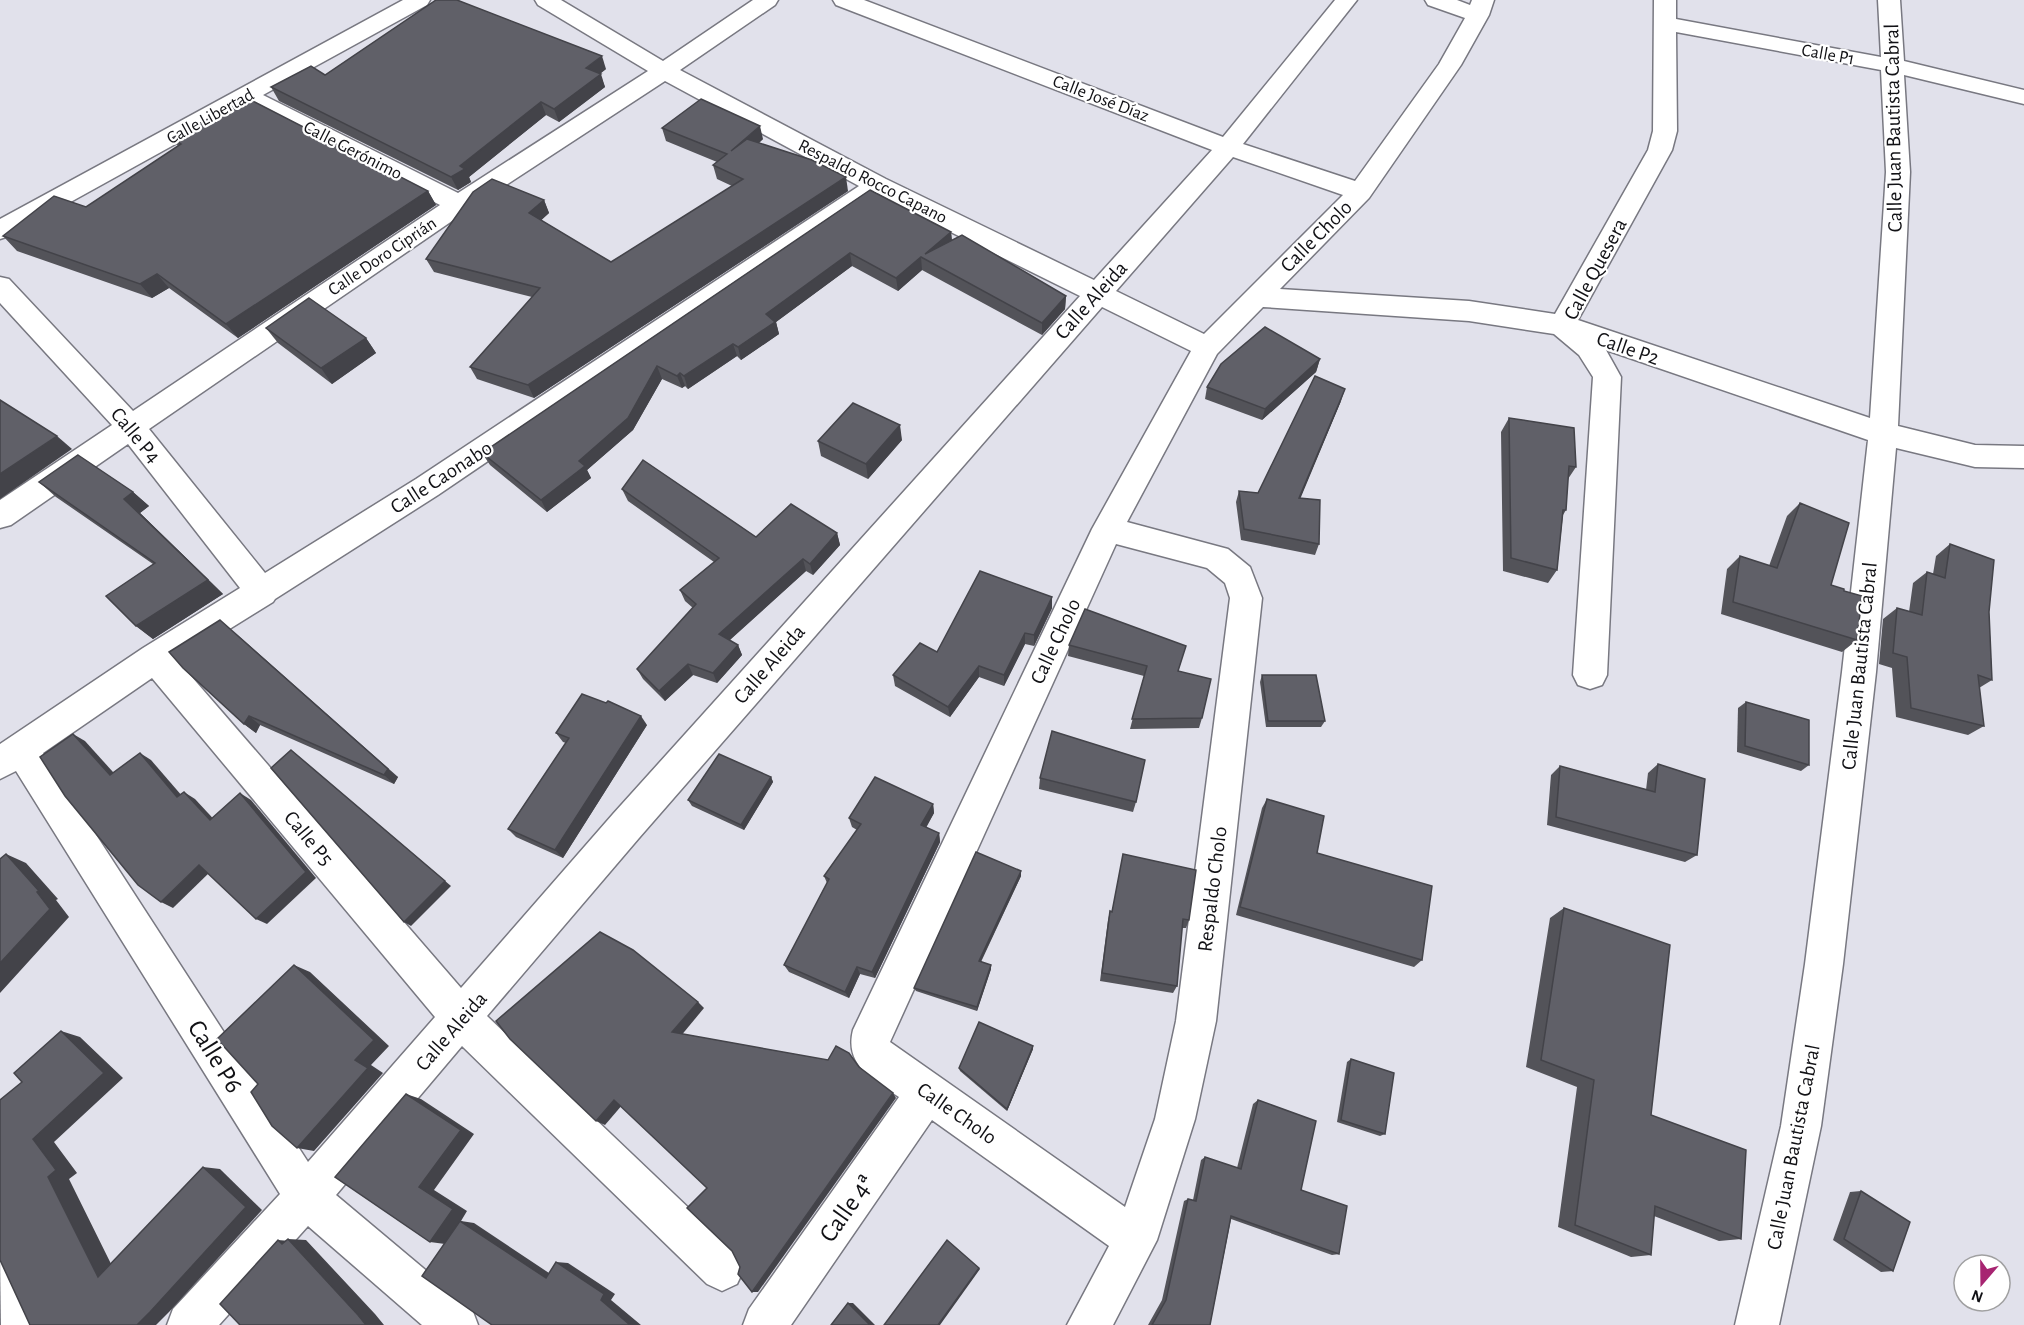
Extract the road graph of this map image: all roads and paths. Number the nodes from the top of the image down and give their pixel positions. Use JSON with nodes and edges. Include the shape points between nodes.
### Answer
{"nodes":[{"id":1,"x":418,"y":0,"type":"edge"},
{"id":2,"x":546,"y":0,"type":"edge"},
{"id":3,"x":767,"y":0,"type":"edge"},
{"id":4,"x":844,"y":0,"type":"edge"},
{"id":5,"x":1346,"y":0,"type":"edge"},
{"id":6,"x":1436,"y":0,"type":"edge"},
{"id":7,"x":1889,"y":0,"type":"edge"},
{"id":8,"x":1480,"y":7,"type":"edge"},
{"id":9,"x":1665,"y":12,"type":"edge"},
{"id":10,"x":1894,"y":66,"type":"junction"},
{"id":11,"x":664,"y":71,"type":"junction"},
{"id":12,"x":247,"y":96,"type":"junction"},
{"id":13,"x":2024,"y":97,"type":"edge"},
{"id":14,"x":1228,"y":147,"type":"junction"},
{"id":15,"x":877,"y":185,"type":"junction"},
{"id":16,"x":1360,"y":192,"type":"junction"},
{"id":17,"x":459,"y":204,"type":"junction"},
{"id":18,"x":0,"y":230,"type":"edge"},
{"id":19,"x":0,"y":286,"type":"edge"},
{"id":20,"x":1096,"y":295,"type":"junction"},
{"id":21,"x":1256,"y":297,"type":"junction"},
{"id":22,"x":1562,"y":326,"type":"junction"},
{"id":23,"x":1207,"y":348,"type":"junction"},
{"id":24,"x":130,"y":427,"type":"junction"},
{"id":25,"x":1883,"y":434,"type":"junction"},
{"id":26,"x":2024,"y":457,"type":"edge"},
{"id":27,"x":0,"y":516,"type":"edge"},
{"id":28,"x":1107,"y":529,"type":"junction"},
{"id":29,"x":262,"y":593,"type":"junction"},
{"id":30,"x":155,"y":658,"type":"junction"},
{"id":31,"x":1590,"y":675,"type":"dead end"},
{"id":32,"x":11,"y":755,"type":"edge"},
{"id":33,"x":462,"y":1019,"type":"junction"},
{"id":34,"x":927,"y":1092,"type":"junction"},
{"id":35,"x":306,"y":1197,"type":"junction"},
{"id":36,"x":1136,"y":1240,"type":"junction"},
{"id":37,"x":722,"y":1269,"type":"dead end"},
{"id":38,"x":0,"y":1275,"type":"edge"},
{"id":39,"x":24,"y":1325,"type":"edge"},
{"id":40,"x":189,"y":1325,"type":"edge"},
{"id":41,"x":456,"y":1325,"type":"edge"},
{"id":42,"x":765,"y":1325,"type":"edge"},
{"id":43,"x":1089,"y":1325,"type":"edge"},
{"id":44,"x":1757,"y":1325,"type":"edge"}],
"edges":[{"from":1,"to":12,"type":"street","name":"Calle Libertad"},
{"from":2,"to":11,"type":"street","name":"Respaldo Rocco Capano"},
{"from":3,"to":11,"type":"street","name":"Calle Doro Ciprián"},
{"from":4,"to":14,"type":"street","name":"Calle José Díaz"},
{"from":5,"to":14,"type":"street","name":"Calle Aleida"},
{"from":6,"to":8,"type":"street"},
{"from":7,"to":10,"type":"street","name":"Calle Juan Bautista Cabral"},
{"from":8,"to":16,"type":"street","name":"Calle Cholo","via":[[1450,65]]},
{"from":9,"to":10,"type":"street","name":"Calle P1"},
{"from":9,"to":22,"type":"street","name":"Calle Quesera","via":[[1665,131],[1660,150]]},
{"from":10,"to":13,"type":"street","name":"Calle P1"},
{"from":10,"to":25,"type":"street","name":"Calle Juan Bautista Cabral","via":[[1898,172]]},
{"from":11,"to":15,"type":"street","name":"Respaldo Rocco Capano"},
{"from":11,"to":17,"type":"street","name":"Calle Doro Ciprián"},
{"from":12,"to":17,"type":"street","name":"Calle Gerónimo"},
{"from":12,"to":18,"type":"street","name":"Calle Libertad"},
{"from":14,"to":16,"type":"street","name":"Calle José Díaz"},
{"from":14,"to":20,"type":"street","name":"Calle Aleida"},
{"from":15,"to":20,"type":"street","name":"Respaldo Rocco Capano"},
{"from":15,"to":29,"type":"street","name":"Calle Caonabo","via":[[428,487]]},
{"from":16,"to":21,"type":"street","name":"Calle Cholo"},
{"from":17,"to":24,"type":"street","name":"Calle Doro Ciprián"},
{"from":19,"to":24,"type":"street","name":"Calle P4"},
{"from":20,"to":23,"type":"street","name":"Respaldo Rocco Capano"},
{"from":20,"to":33,"type":"street","name":"Calle Aleida","via":[[626,826]]},
{"from":21,"to":22,"type":"street","name":"Calle P2","via":[[1469,311]]},
{"from":21,"to":23,"type":"street","name":"Calle Cholo"},
{"from":22,"to":25,"type":"street","name":"Calle P2"},
{"from":22,"to":31,"type":"street","name":"Calle Quesera","via":[[1591,350],[1607,377]]},
{"from":23,"to":28,"type":"street","name":"Calle Cholo"},
{"from":24,"to":27,"type":"street","name":"Calle Doro Ciprián"},
{"from":24,"to":29,"type":"street","name":"Calle P4"},
{"from":25,"to":26,"type":"street","name":"Calle P2","via":[[1975,456]]},
{"from":25,"to":44,"type":"street","name":"Calle Juan Bautista Cabral","via":[[1858,683],[1802,1126]]},
{"from":28,"to":34,"type":"street","name":"Calle Cholo","via":[[873,1030],[870,1042],[874,1055]]},
{"from":28,"to":36,"type":"street","name":"Respaldo Cholo","via":[[1217,558],[1239,576],[1246,598],[1196,1021],[1175,1119]]},
{"from":29,"to":30,"type":"street","name":"Calle Caonabo"},
{"from":30,"to":32,"type":"street","name":"Calle Caonabo"},
{"from":30,"to":33,"type":"street","name":"Calle P5"},
{"from":32,"to":35,"type":"street","name":"Calle P6"},
{"from":33,"to":35,"type":"street","name":"Calle Aleida"},
{"from":33,"to":37,"type":"street","name":"Calle P5"},
{"from":34,"to":36,"type":"street","name":"Calle Cholo"},
{"from":34,"to":42,"type":"street","name":"Calle 4ª"},
{"from":35,"to":40,"type":"street","name":"Calle Aleida"},
{"from":35,"to":41,"type":"street","name":"Calle P6"},
{"from":36,"to":43,"type":"street","name":"Respaldo Cholo"},
{"from":38,"to":39,"type":"street"}]}
